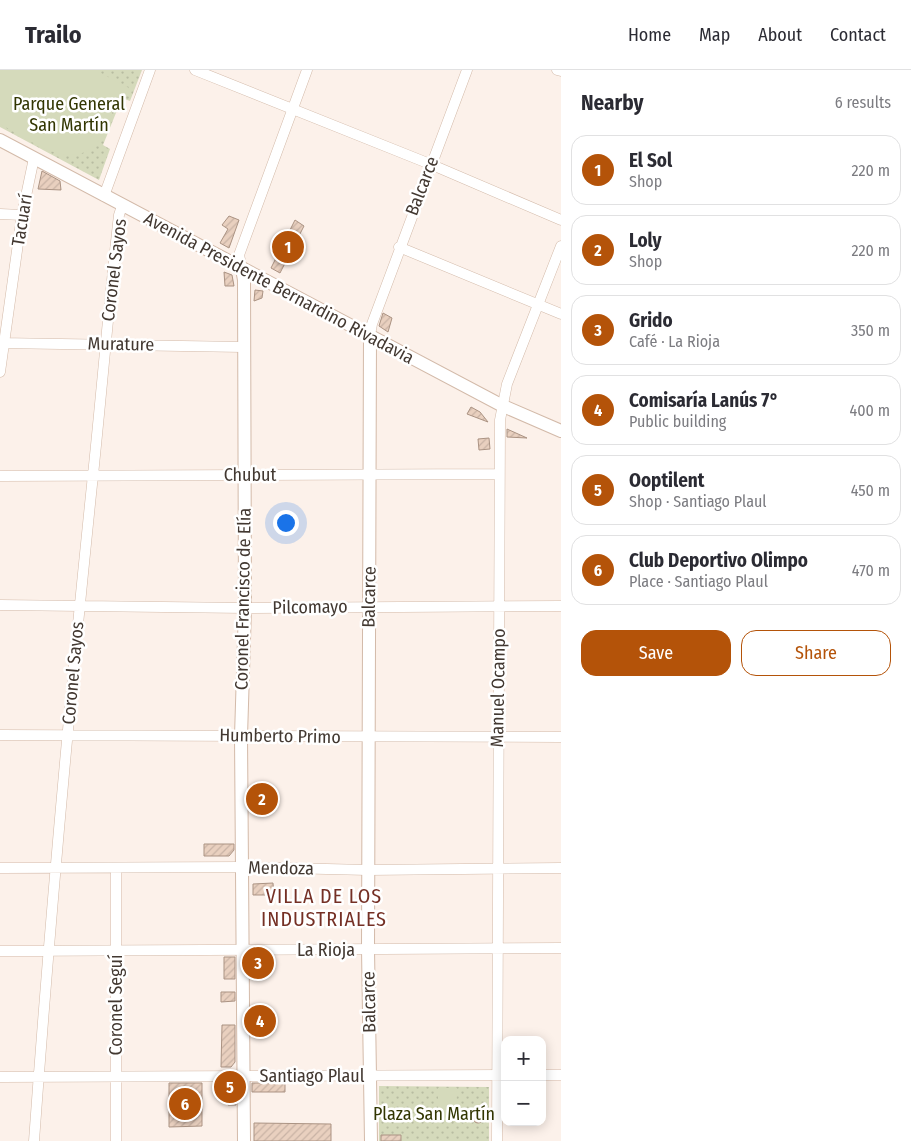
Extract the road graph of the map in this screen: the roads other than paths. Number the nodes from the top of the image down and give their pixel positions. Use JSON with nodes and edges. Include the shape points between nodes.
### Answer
{"nodes":[{"id":1,"x":150,"y":70,"type":"edge"},
{"id":2,"x":195,"y":70,"type":"edge"},
{"id":3,"x":307,"y":70,"type":"edge"},
{"id":4,"x":467,"y":70,"type":"edge"},
{"id":5,"x":557,"y":70,"type":"edge"},
{"id":6,"x":561,"y":72,"type":"edge"},
{"id":7,"x":292,"y":109,"type":"junction"},
{"id":8,"x":0,"y":140,"type":"edge"},
{"id":9,"x":34,"y":158,"type":"junction"},
{"id":10,"x":430,"y":164,"type":"junction"},
{"id":11,"x":104,"y":196,"type":"junction"},
{"id":12,"x":122,"y":206,"type":"junction"},
{"id":13,"x":0,"y":214,"type":"edge"},
{"id":14,"x":22,"y":215,"type":"junction"},
{"id":15,"x":561,"y":220,"type":"edge"},
{"id":16,"x":561,"y":246,"type":"edge"},
{"id":17,"x":399,"y":247,"type":"junction"},
{"id":18,"x":242,"y":269,"type":"junction"},
{"id":19,"x":538,"y":305,"type":"junction"},
{"id":20,"x":561,"y":314,"type":"edge"},
{"id":21,"x":370,"y":335,"type":"junction"},
{"id":22,"x":2,"y":343,"type":"edge"},
{"id":23,"x":105,"y":343,"type":"junction"},
{"id":24,"x":243,"y":347,"type":"junction"},
{"id":25,"x":0,"y":372,"type":"edge"},
{"id":26,"x":501,"y":405,"type":"junction"},
{"id":27,"x":561,"y":431,"type":"edge"},
{"id":28,"x":93,"y":474,"type":"junction"},
{"id":29,"x":244,"y":474,"type":"junction"},
{"id":30,"x":499,"y":474,"type":"junction"},
{"id":31,"x":0,"y":476,"type":"edge"},
{"id":32,"x":371,"y":476,"type":"junction"},
{"id":33,"x":0,"y":605,"type":"edge"},
{"id":34,"x":78,"y":605,"type":"junction"},
{"id":35,"x":499,"y":605,"type":"junction"},
{"id":36,"x":369,"y":606,"type":"junction"},
{"id":37,"x":561,"y":606,"type":"edge"},
{"id":38,"x":245,"y":608,"type":"junction"},
{"id":39,"x":68,"y":733,"type":"junction"},
{"id":40,"x":0,"y":734,"type":"edge"},
{"id":41,"x":241,"y":736,"type":"junction"},
{"id":42,"x":561,"y":737,"type":"edge"},
{"id":43,"x":368,"y":738,"type":"junction"},
{"id":44,"x":497,"y":738,"type":"junction"},
{"id":45,"x":242,"y":867,"type":"junction"},
{"id":46,"x":0,"y":868,"type":"edge"},
{"id":47,"x":116,"y":868,"type":"junction"},
{"id":48,"x":561,"y":868,"type":"edge"},
{"id":49,"x":56,"y":869,"type":"junction"},
{"id":50,"x":498,"y":869,"type":"junction"},
{"id":51,"x":368,"y":870,"type":"junction"},
{"id":52,"x":561,"y":948,"type":"edge"},
{"id":53,"x":368,"y":949,"type":"junction"},
{"id":54,"x":498,"y":949,"type":"junction"},
{"id":55,"x":244,"y":950,"type":"junction"},
{"id":56,"x":0,"y":951,"type":"edge"},
{"id":57,"x":49,"y":951,"type":"junction"},
{"id":58,"x":116,"y":951,"type":"junction"},
{"id":59,"x":370,"y":1075,"type":"junction"},
{"id":60,"x":501,"y":1075,"type":"edge"},
{"id":61,"x":546,"y":1075,"type":"edge"},
{"id":62,"x":561,"y":1075,"type":"edge"},
{"id":63,"x":245,"y":1076,"type":"junction"},
{"id":64,"x":0,"y":1077,"type":"edge"},
{"id":65,"x":38,"y":1077,"type":"junction"},
{"id":66,"x":116,"y":1077,"type":"junction"},
{"id":67,"x":34,"y":1141,"type":"edge"},
{"id":68,"x":116,"y":1141,"type":"edge"},
{"id":69,"x":244,"y":1141,"type":"edge"},
{"id":70,"x":370,"y":1141,"type":"edge"},
{"id":71,"x":497,"y":1141,"type":"edge"}],
"edges":[{"from":1,"to":11,"type":"street","name":"Coronel Sayos"},
{"from":2,"to":7,"type":"street"},
{"from":3,"to":7,"type":"street","name":"Coronel Francisco de Elía"},
{"from":4,"to":10,"type":"street","name":"Balcarce"},
{"from":5,"to":6,"type":"street"},
{"from":7,"to":10,"type":"street"},
{"from":7,"to":18,"type":"street","name":"Coronel Francisco de Elía","via":[[239,255]]},
{"from":8,"to":9,"type":"street","name":"Avenida Presidente Bernardino Rivadavia"},
{"from":9,"to":11,"type":"street","name":"Avenida Presidente Bernardino Rivadavia"},
{"from":9,"to":14,"type":"street","name":"Tacuarí"},
{"from":10,"to":15,"type":"street"},
{"from":10,"to":17,"type":"street","name":"Balcarce"},
{"from":11,"to":12,"type":"street","name":"Avenida Presidente Bernardino Rivadavia"},
{"from":12,"to":18,"type":"street","name":"Avenida Presidente Bernardino Rivadavia"},
{"from":12,"to":23,"type":"street","name":"Coronel Sayos"},
{"from":13,"to":14,"type":"street"},
{"from":14,"to":22,"type":"street","name":"Tacuarí"},
{"from":16,"to":19,"type":"street","name":"Manuel Ocampo"},
{"from":17,"to":19,"type":"street"},
{"from":17,"to":21,"type":"street","name":"Balcarce"},
{"from":18,"to":21,"type":"street","name":"Avenida Presidente Bernardino Rivadavia"},
{"from":18,"to":24,"type":"street","name":"Coronel Francisco de Elía"},
{"from":19,"to":20,"type":"street"},
{"from":19,"to":26,"type":"street","name":"Manuel Ocampo"},
{"from":21,"to":26,"type":"street","name":"Avenida Presidente Bernardino Rivadavia"},
{"from":21,"to":32,"type":"street","name":"Balcarce"},
{"from":22,"to":23,"type":"street","name":"Murature"},
{"from":22,"to":25,"type":"street","name":"Tacuarí"},
{"from":23,"to":24,"type":"street","name":"Murature"},
{"from":23,"to":28,"type":"street","name":"Coronel Sayos"},
{"from":24,"to":29,"type":"street","name":"Coronel Francisco de Elía"},
{"from":26,"to":27,"type":"street","name":"Avenida Presidente Bernardino Rivadavia"},
{"from":26,"to":30,"type":"street","name":"Manuel Ocampo"},
{"from":28,"to":29,"type":"street","name":"Chubut"},
{"from":28,"to":31,"type":"street","name":"Chubut"},
{"from":28,"to":34,"type":"street","name":"Coronel Sayos"},
{"from":29,"to":32,"type":"street","name":"Chubut"},
{"from":29,"to":38,"type":"street","name":"Coronel Francisco de Elía"},
{"from":30,"to":32,"type":"street","name":"Chubut"},
{"from":30,"to":35,"type":"street","name":"Manuel Ocampo"},
{"from":32,"to":36,"type":"street","name":"Balcarce"},
{"from":33,"to":34,"type":"street","name":"Pilcomayo"},
{"from":34,"to":38,"type":"street","name":"Pilcomayo"},
{"from":34,"to":39,"type":"street","name":"Coronel Sayos"},
{"from":35,"to":36,"type":"street","name":"Pilcomayo"},
{"from":35,"to":37,"type":"street","name":"Pilcomayo"},
{"from":35,"to":44,"type":"street","name":"Manuel Ocampo"},
{"from":36,"to":38,"type":"street","name":"Pilcomayo"},
{"from":36,"to":43,"type":"street","name":"Balcarce"},
{"from":38,"to":41,"type":"street","name":"Coronel Francisco de Elía"},
{"from":39,"to":40,"type":"street","name":"Humberto Primo"},
{"from":39,"to":41,"type":"street","name":"Humberto Primo"},
{"from":39,"to":49,"type":"street","name":"Coronel Sayos"},
{"from":41,"to":43,"type":"street","name":"Humberto Primo"},
{"from":41,"to":45,"type":"street","name":"Coronel Francisco de Elía"},
{"from":42,"to":44,"type":"street","name":"Humberto Primo"},
{"from":43,"to":44,"type":"street","name":"Humberto Primo"},
{"from":43,"to":51,"type":"street","name":"Balcarce"},
{"from":44,"to":50,"type":"street","name":"Manuel Ocampo"},
{"from":45,"to":47,"type":"street","name":"Mendoza"},
{"from":45,"to":51,"type":"street","name":"Mendoza"},
{"from":45,"to":55,"type":"street","name":"Coronel Francisco de Elía"},
{"from":46,"to":49,"type":"street","name":"Mendoza"},
{"from":47,"to":49,"type":"street","name":"Mendoza"},
{"from":47,"to":58,"type":"street","name":"Coronel Seguí"},
{"from":48,"to":50,"type":"street","name":"Mendoza"},
{"from":49,"to":57,"type":"street","name":"Coronel Sayos"},
{"from":50,"to":51,"type":"street","name":"Mendoza"},
{"from":50,"to":54,"type":"street","name":"Manuel Ocampo"},
{"from":51,"to":53,"type":"street","name":"Balcarce"},
{"from":52,"to":54,"type":"street","name":"La Rioja"},
{"from":53,"to":54,"type":"street","name":"La Rioja"},
{"from":53,"to":55,"type":"street","name":"La Rioja"},
{"from":53,"to":59,"type":"street","name":"Balcarce"},
{"from":54,"to":60,"type":"street","name":"Manuel Ocampo"},
{"from":55,"to":58,"type":"street","name":"La Rioja"},
{"from":55,"to":63,"type":"street","name":"Coronel Francisco de Elía"},
{"from":56,"to":57,"type":"street","name":"La Rioja"},
{"from":57,"to":58,"type":"street","name":"La Rioja"},
{"from":57,"to":65,"type":"street","name":"Coronel Sayos"},
{"from":58,"to":66,"type":"street","name":"Coronel Seguí"},
{"from":59,"to":60,"type":"street","name":"Santiago Plaul"},
{"from":59,"to":63,"type":"street","name":"Santiago Plaul"},
{"from":59,"to":70,"type":"street","name":"Balcarce"},
{"from":60,"to":71,"type":"street","name":"Manuel Ocampo"},
{"from":61,"to":62,"type":"street"},
{"from":63,"to":66,"type":"street","name":"Santiago Plaul"},
{"from":63,"to":69,"type":"street","name":"Coronel Francisco de Elía"},
{"from":64,"to":65,"type":"street","name":"Santiago Plaul"},
{"from":65,"to":66,"type":"street","name":"Santiago Plaul"},
{"from":65,"to":67,"type":"street","name":"Coronel Sayos"},
{"from":66,"to":68,"type":"street","name":"Coronel Seguí"}]}
